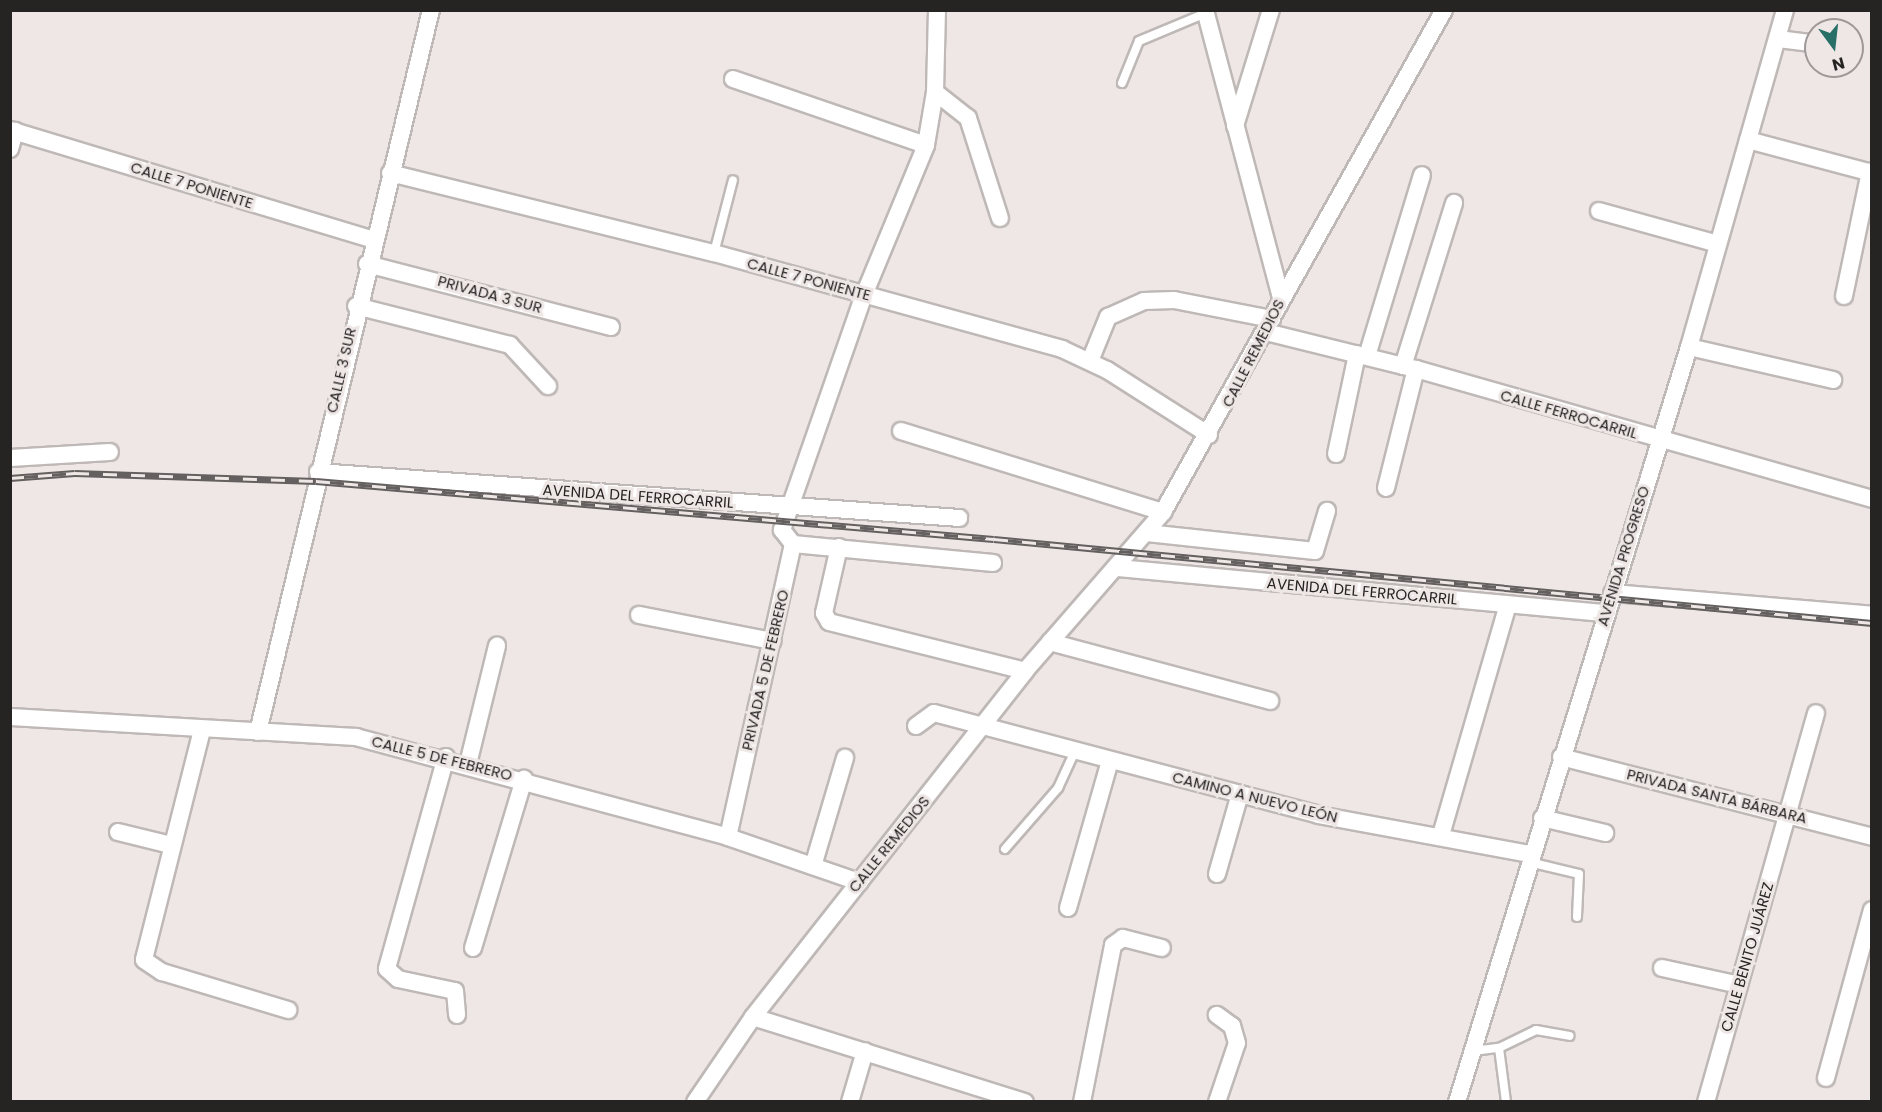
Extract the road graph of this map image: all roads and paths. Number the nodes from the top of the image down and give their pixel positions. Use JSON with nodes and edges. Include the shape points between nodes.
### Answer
{"nodes":[{"id":1,"x":431,"y":10,"type":"edge"},
{"id":2,"x":937,"y":10,"type":"edge"},
{"id":3,"x":1271,"y":10,"type":"edge"},
{"id":4,"x":1444,"y":10,"type":"edge"},
{"id":5,"x":1785,"y":10,"type":"edge"},
{"id":6,"x":1206,"y":12,"type":"edge"},
{"id":7,"x":1778,"y":39,"type":"junction"},
{"id":8,"x":1804,"y":42,"type":"edge"},
{"id":9,"x":733,"y":79,"type":"dead end"},
{"id":10,"x":1122,"y":83,"type":"dead end"},
{"id":11,"x":935,"y":92,"type":"junction"},
{"id":12,"x":1235,"y":126,"type":"junction"},
{"id":13,"x":13,"y":131,"type":"edge"},
{"id":14,"x":1748,"y":141,"type":"junction"},
{"id":15,"x":926,"y":145,"type":"junction"},
{"id":16,"x":10,"y":149,"type":"edge"},
{"id":17,"x":1871,"y":172,"type":"edge"},
{"id":18,"x":390,"y":173,"type":"junction"},
{"id":19,"x":1422,"y":175,"type":"dead end"},
{"id":20,"x":733,"y":180,"type":"dead end"},
{"id":21,"x":1454,"y":203,"type":"dead end"},
{"id":22,"x":1599,"y":211,"type":"dead end"},
{"id":23,"x":1000,"y":218,"type":"dead end"},
{"id":24,"x":374,"y":240,"type":"junction"},
{"id":25,"x":1718,"y":244,"type":"junction"},
{"id":26,"x":714,"y":253,"type":"junction"},
{"id":27,"x":367,"y":264,"type":"junction"},
{"id":28,"x":864,"y":295,"type":"junction"},
{"id":29,"x":1844,"y":296,"type":"dead end"},
{"id":30,"x":1281,"y":298,"type":"junction"},
{"id":31,"x":356,"y":306,"type":"junction"},
{"id":32,"x":1269,"y":326,"type":"junction"},
{"id":33,"x":611,"y":327,"type":"dead end"},
{"id":34,"x":1689,"y":347,"type":"junction"},
{"id":35,"x":1362,"y":355,"type":"junction"},
{"id":36,"x":1090,"y":361,"type":"junction"},
{"id":37,"x":1409,"y":367,"type":"junction"},
{"id":38,"x":1833,"y":380,"type":"dead end"},
{"id":39,"x":548,"y":386,"type":"dead end"},
{"id":40,"x":901,"y":431,"type":"dead end"},
{"id":41,"x":1209,"y":435,"type":"junction"},
{"id":42,"x":1657,"y":440,"type":"junction"},
{"id":43,"x":110,"y":452,"type":"dead end"},
{"id":44,"x":1336,"y":454,"type":"dead end"},
{"id":45,"x":10,"y":458,"type":"edge"},
{"id":46,"x":318,"y":472,"type":"junction"},
{"id":47,"x":1386,"y":488,"type":"dead end"},
{"id":48,"x":1872,"y":499,"type":"edge"},
{"id":49,"x":789,"y":508,"type":"junction"},
{"id":50,"x":1327,"y":511,"type":"dead end"},
{"id":51,"x":1163,"y":512,"type":"junction"},
{"id":52,"x":959,"y":518,"type":"dead end"},
{"id":53,"x":1148,"y":533,"type":"junction"},
{"id":54,"x":793,"y":544,"type":"junction"},
{"id":55,"x":838,"y":547,"type":"junction"},
{"id":56,"x":993,"y":563,"type":"dead end"},
{"id":57,"x":1118,"y":568,"type":"junction"},
{"id":58,"x":1612,"y":593,"type":"junction"},
{"id":59,"x":1508,"y":605,"type":"junction"},
{"id":60,"x":1606,"y":613,"type":"junction"},
{"id":61,"x":639,"y":615,"type":"dead end"},
{"id":62,"x":1872,"y":615,"type":"edge"},
{"id":63,"x":772,"y":642,"type":"junction"},
{"id":64,"x":1050,"y":642,"type":"junction"},
{"id":65,"x":497,"y":646,"type":"dead end"},
{"id":66,"x":1025,"y":671,"type":"junction"},
{"id":67,"x":1270,"y":701,"type":"dead end"},
{"id":68,"x":1816,"y":713,"type":"dead end"},
{"id":69,"x":10,"y":717,"type":"edge"},
{"id":70,"x":916,"y":726,"type":"dead end"},
{"id":71,"x":983,"y":726,"type":"junction"},
{"id":72,"x":202,"y":730,"type":"junction"},
{"id":73,"x":258,"y":732,"type":"junction"},
{"id":74,"x":1075,"y":751,"type":"junction"},
{"id":75,"x":446,"y":757,"type":"junction"},
{"id":76,"x":1561,"y":757,"type":"junction"},
{"id":77,"x":845,"y":758,"type":"dead end"},
{"id":78,"x":1110,"y":761,"type":"junction"},
{"id":79,"x":468,"y":764,"type":"junction"},
{"id":80,"x":524,"y":779,"type":"junction"},
{"id":81,"x":1240,"y":794,"type":"junction"},
{"id":82,"x":1788,"y":812,"type":"junction"},
{"id":83,"x":1542,"y":818,"type":"junction"},
{"id":84,"x":118,"y":832,"type":"dead end"},
{"id":85,"x":1605,"y":833,"type":"dead end"},
{"id":86,"x":1441,"y":835,"type":"junction"},
{"id":87,"x":728,"y":837,"type":"junction"},
{"id":88,"x":1872,"y":837,"type":"edge"},
{"id":89,"x":171,"y":845,"type":"junction"},
{"id":90,"x":1005,"y":849,"type":"dead end"},
{"id":91,"x":1529,"y":858,"type":"junction"},
{"id":92,"x":813,"y":866,"type":"junction"},
{"id":93,"x":1217,"y":874,"type":"dead end"},
{"id":94,"x":859,"y":882,"type":"junction"},
{"id":95,"x":1068,"y":908,"type":"dead end"},
{"id":96,"x":1872,"y":910,"type":"edge"},
{"id":97,"x":1577,"y":917,"type":"dead end"},
{"id":98,"x":473,"y":948,"type":"dead end"},
{"id":99,"x":1162,"y":948,"type":"dead end"},
{"id":100,"x":1662,"y":968,"type":"dead end"},
{"id":101,"x":1739,"y":985,"type":"junction"},
{"id":102,"x":288,"y":1010,"type":"dead end"},
{"id":103,"x":457,"y":1015,"type":"dead end"},
{"id":104,"x":1217,"y":1015,"type":"dead end"},
{"id":105,"x":753,"y":1017,"type":"junction"},
{"id":106,"x":1569,"y":1036,"type":"dead end"},
{"id":107,"x":1498,"y":1048,"type":"junction"},
{"id":108,"x":865,"y":1051,"type":"junction"},
{"id":109,"x":1473,"y":1052,"type":"junction"},
{"id":110,"x":1826,"y":1078,"type":"dead end"},
{"id":111,"x":695,"y":1101,"type":"edge"},
{"id":112,"x":850,"y":1101,"type":"edge"},
{"id":113,"x":1025,"y":1101,"type":"edge"},
{"id":114,"x":1082,"y":1101,"type":"edge"},
{"id":115,"x":1217,"y":1101,"type":"edge"},
{"id":116,"x":1457,"y":1101,"type":"edge"},
{"id":117,"x":1506,"y":1101,"type":"edge"},
{"id":118,"x":1706,"y":1101,"type":"edge"}],
"edges":[{"from":1,"to":18,"type":"street","name":"CALLE 3 SUR"},
{"from":2,"to":11,"type":"street"},
{"from":3,"to":12,"type":"street"},
{"from":4,"to":30,"type":"street","name":"CALLE REMEDIOS"},
{"from":5,"to":7,"type":"street","name":"AVENIDA PROGRESO"},
{"from":6,"to":10,"type":"lane","via":[[1139,41]]},
{"from":6,"to":12,"type":"street"},
{"from":7,"to":8,"type":"street"},
{"from":7,"to":14,"type":"street","name":"AVENIDA PROGRESO"},
{"from":9,"to":15,"type":"street"},
{"from":11,"to":15,"type":"street"},
{"from":11,"to":23,"type":"street","via":[[968,118]]},
{"from":12,"to":30,"type":"street"},
{"from":13,"to":16,"type":"street"},
{"from":13,"to":24,"type":"street","name":"CALLE 7 PONIENTE"},
{"from":14,"to":17,"type":"street"},
{"from":14,"to":25,"type":"street","name":"AVENIDA PROGRESO"},
{"from":15,"to":28,"type":"street"},
{"from":17,"to":29,"type":"street"},
{"from":18,"to":24,"type":"street","name":"CALLE 3 SUR"},
{"from":18,"to":26,"type":"street","name":"CALLE 7 PONIENTE"},
{"from":19,"to":35,"type":"street"},
{"from":20,"to":26,"type":"lane"},
{"from":21,"to":37,"type":"street"},
{"from":22,"to":25,"type":"street"},
{"from":24,"to":27,"type":"street","name":"CALLE 3 SUR"},
{"from":25,"to":34,"type":"street","name":"AVENIDA PROGRESO"},
{"from":26,"to":28,"type":"street","name":"CALLE 7 PONIENTE"},
{"from":27,"to":31,"type":"street","name":"CALLE 3 SUR"},
{"from":27,"to":33,"type":"street","name":"PRIVADA 3 SUR"},
{"from":28,"to":36,"type":"street","name":"CALLE 7 PONIENTE"},
{"from":28,"to":49,"type":"street"},
{"from":30,"to":32,"type":"street","name":"CALLE REMEDIOS"},
{"from":31,"to":39,"type":"street","via":[[510,345]]},
{"from":31,"to":46,"type":"street","name":"CALLE 3 SUR"},
{"from":32,"to":35,"type":"street","name":"CALLE FERROCARRIL"},
{"from":32,"to":36,"type":"street","name":"CALLE FERROCARRIL","via":[[1174,300],[1144,301],[1108,317]]},
{"from":32,"to":41,"type":"street","name":"CALLE REMEDIOS"},
{"from":34,"to":38,"type":"street"},
{"from":34,"to":42,"type":"street","name":"AVENIDA PROGRESO"},
{"from":35,"to":37,"type":"street","name":"CALLE FERROCARRIL"},
{"from":35,"to":44,"type":"street"},
{"from":36,"to":41,"type":"street","name":"CALLE 7 PONIENTE"},
{"from":37,"to":42,"type":"street","name":"CALLE FERROCARRIL"},
{"from":37,"to":47,"type":"street"},
{"from":40,"to":51,"type":"street"},
{"from":41,"to":51,"type":"street","name":"CALLE REMEDIOS"},
{"from":42,"to":48,"type":"street","name":"CALLE FERROCARRIL"},
{"from":42,"to":58,"type":"street","name":"AVENIDA PROGRESO"},
{"from":43,"to":45,"type":"street"},
{"from":46,"to":49,"type":"street","name":"AVENIDA DEL FERROCARRIL"},
{"from":46,"to":73,"type":"street","name":"CALLE 3 SUR"},
{"from":49,"to":52,"type":"street","name":"AVENIDA DEL FERROCARRIL"},
{"from":49,"to":54,"type":"street","name":"PRIVADA 5 DE FEBRERO","via":[[782,530]]},
{"from":50,"to":53,"type":"street","via":[[1315,551]]},
{"from":51,"to":53,"type":"street","name":"CALLE REMEDIOS"},
{"from":53,"to":57,"type":"street","name":"CALLE REMEDIOS"},
{"from":54,"to":55,"type":"street"},
{"from":54,"to":63,"type":"street","name":"PRIVADA 5 DE FEBRERO"},
{"from":55,"to":56,"type":"street"},
{"from":55,"to":66,"type":"street","via":[[824,613],[829,622]]},
{"from":57,"to":59,"type":"street","name":"AVENIDA DEL FERROCARRIL"},
{"from":57,"to":64,"type":"street","name":"CALLE REMEDIOS"},
{"from":58,"to":60,"type":"street","name":"AVENIDA PROGRESO"},
{"from":58,"to":62,"type":"street"},
{"from":59,"to":60,"type":"street","name":"AVENIDA DEL FERROCARRIL"},
{"from":59,"to":86,"type":"street"},
{"from":60,"to":76,"type":"street","name":"AVENIDA PROGRESO"},
{"from":61,"to":63,"type":"street"},
{"from":63,"to":87,"type":"street","name":"PRIVADA 5 DE FEBRERO"},
{"from":64,"to":66,"type":"street","name":"CALLE REMEDIOS"},
{"from":64,"to":67,"type":"street"},
{"from":65,"to":79,"type":"street"},
{"from":66,"to":71,"type":"street","name":"CALLE REMEDIOS"},
{"from":68,"to":82,"type":"street","name":"CALLE BENITO JUÁREZ"},
{"from":69,"to":72,"type":"street","name":"CALLE 5 DE FEBRERO"},
{"from":70,"to":71,"type":"street","name":"CAMINO A NUEVO LEÓN","via":[[934,713]]},
{"from":71,"to":74,"type":"street","name":"CAMINO A NUEVO LEÓN"},
{"from":71,"to":94,"type":"street","name":"CALLE REMEDIOS"},
{"from":72,"to":73,"type":"street","name":"CALLE 5 DE FEBRERO"},
{"from":72,"to":89,"type":"street"},
{"from":73,"to":75,"type":"street","name":"CALLE 5 DE FEBRERO","via":[[357,737]]},
{"from":74,"to":78,"type":"street","name":"CAMINO A NUEVO LEÓN"},
{"from":74,"to":90,"type":"lane","via":[[1058,788]]},
{"from":75,"to":79,"type":"street","name":"CALLE 5 DE FEBRERO"},
{"from":75,"to":103,"type":"street","via":[[387,969],[392,977],[451,989]]},
{"from":76,"to":82,"type":"street","name":"PRIVADA SANTA BÁRBARA"},
{"from":76,"to":83,"type":"street","name":"AVENIDA PROGRESO"},
{"from":77,"to":92,"type":"street"},
{"from":78,"to":81,"type":"street","name":"CAMINO A NUEVO LEÓN"},
{"from":78,"to":95,"type":"street"},
{"from":79,"to":80,"type":"street","name":"CALLE 5 DE FEBRERO"},
{"from":80,"to":87,"type":"street","name":"CALLE 5 DE FEBRERO"},
{"from":80,"to":98,"type":"street"},
{"from":81,"to":86,"type":"street","name":"CAMINO A NUEVO LEÓN","via":[[1319,815]]},
{"from":81,"to":93,"type":"street"},
{"from":82,"to":88,"type":"street","name":"PRIVADA SANTA BÁRBARA"},
{"from":82,"to":101,"type":"street","name":"CALLE BENITO JUÁREZ"},
{"from":83,"to":85,"type":"street"},
{"from":83,"to":91,"type":"street","name":"AVENIDA PROGRESO"},
{"from":84,"to":89,"type":"street"},
{"from":86,"to":91,"type":"street","name":"CAMINO A NUEVO LEÓN"},
{"from":87,"to":92,"type":"street","name":"CALLE 5 DE FEBRERO"},
{"from":89,"to":102,"type":"street","via":[[144,960],[162,972]]},
{"from":91,"to":97,"type":"lane","via":[[1580,874]]},
{"from":91,"to":109,"type":"street","name":"AVENIDA PROGRESO"},
{"from":92,"to":94,"type":"street","name":"CALLE 5 DE FEBRERO"},
{"from":94,"to":105,"type":"street","name":"CALLE REMEDIOS"},
{"from":96,"to":110,"type":"street"},
{"from":99,"to":114,"type":"street","via":[[1123,938],[1113,945]]},
{"from":100,"to":101,"type":"street"},
{"from":101,"to":118,"type":"street","name":"CALLE BENITO JUÁREZ"},
{"from":104,"to":115,"type":"street","via":[[1233,1026],[1237,1043]]},
{"from":105,"to":108,"type":"street"},
{"from":105,"to":111,"type":"street","name":"CALLE REMEDIOS"},
{"from":106,"to":107,"type":"lane","via":[[1536,1030]]},
{"from":107,"to":109,"type":"lane"},
{"from":107,"to":117,"type":"lane"},
{"from":108,"to":112,"type":"street"},
{"from":108,"to":113,"type":"street"},
{"from":109,"to":116,"type":"street","name":"AVENIDA PROGRESO"}]}
